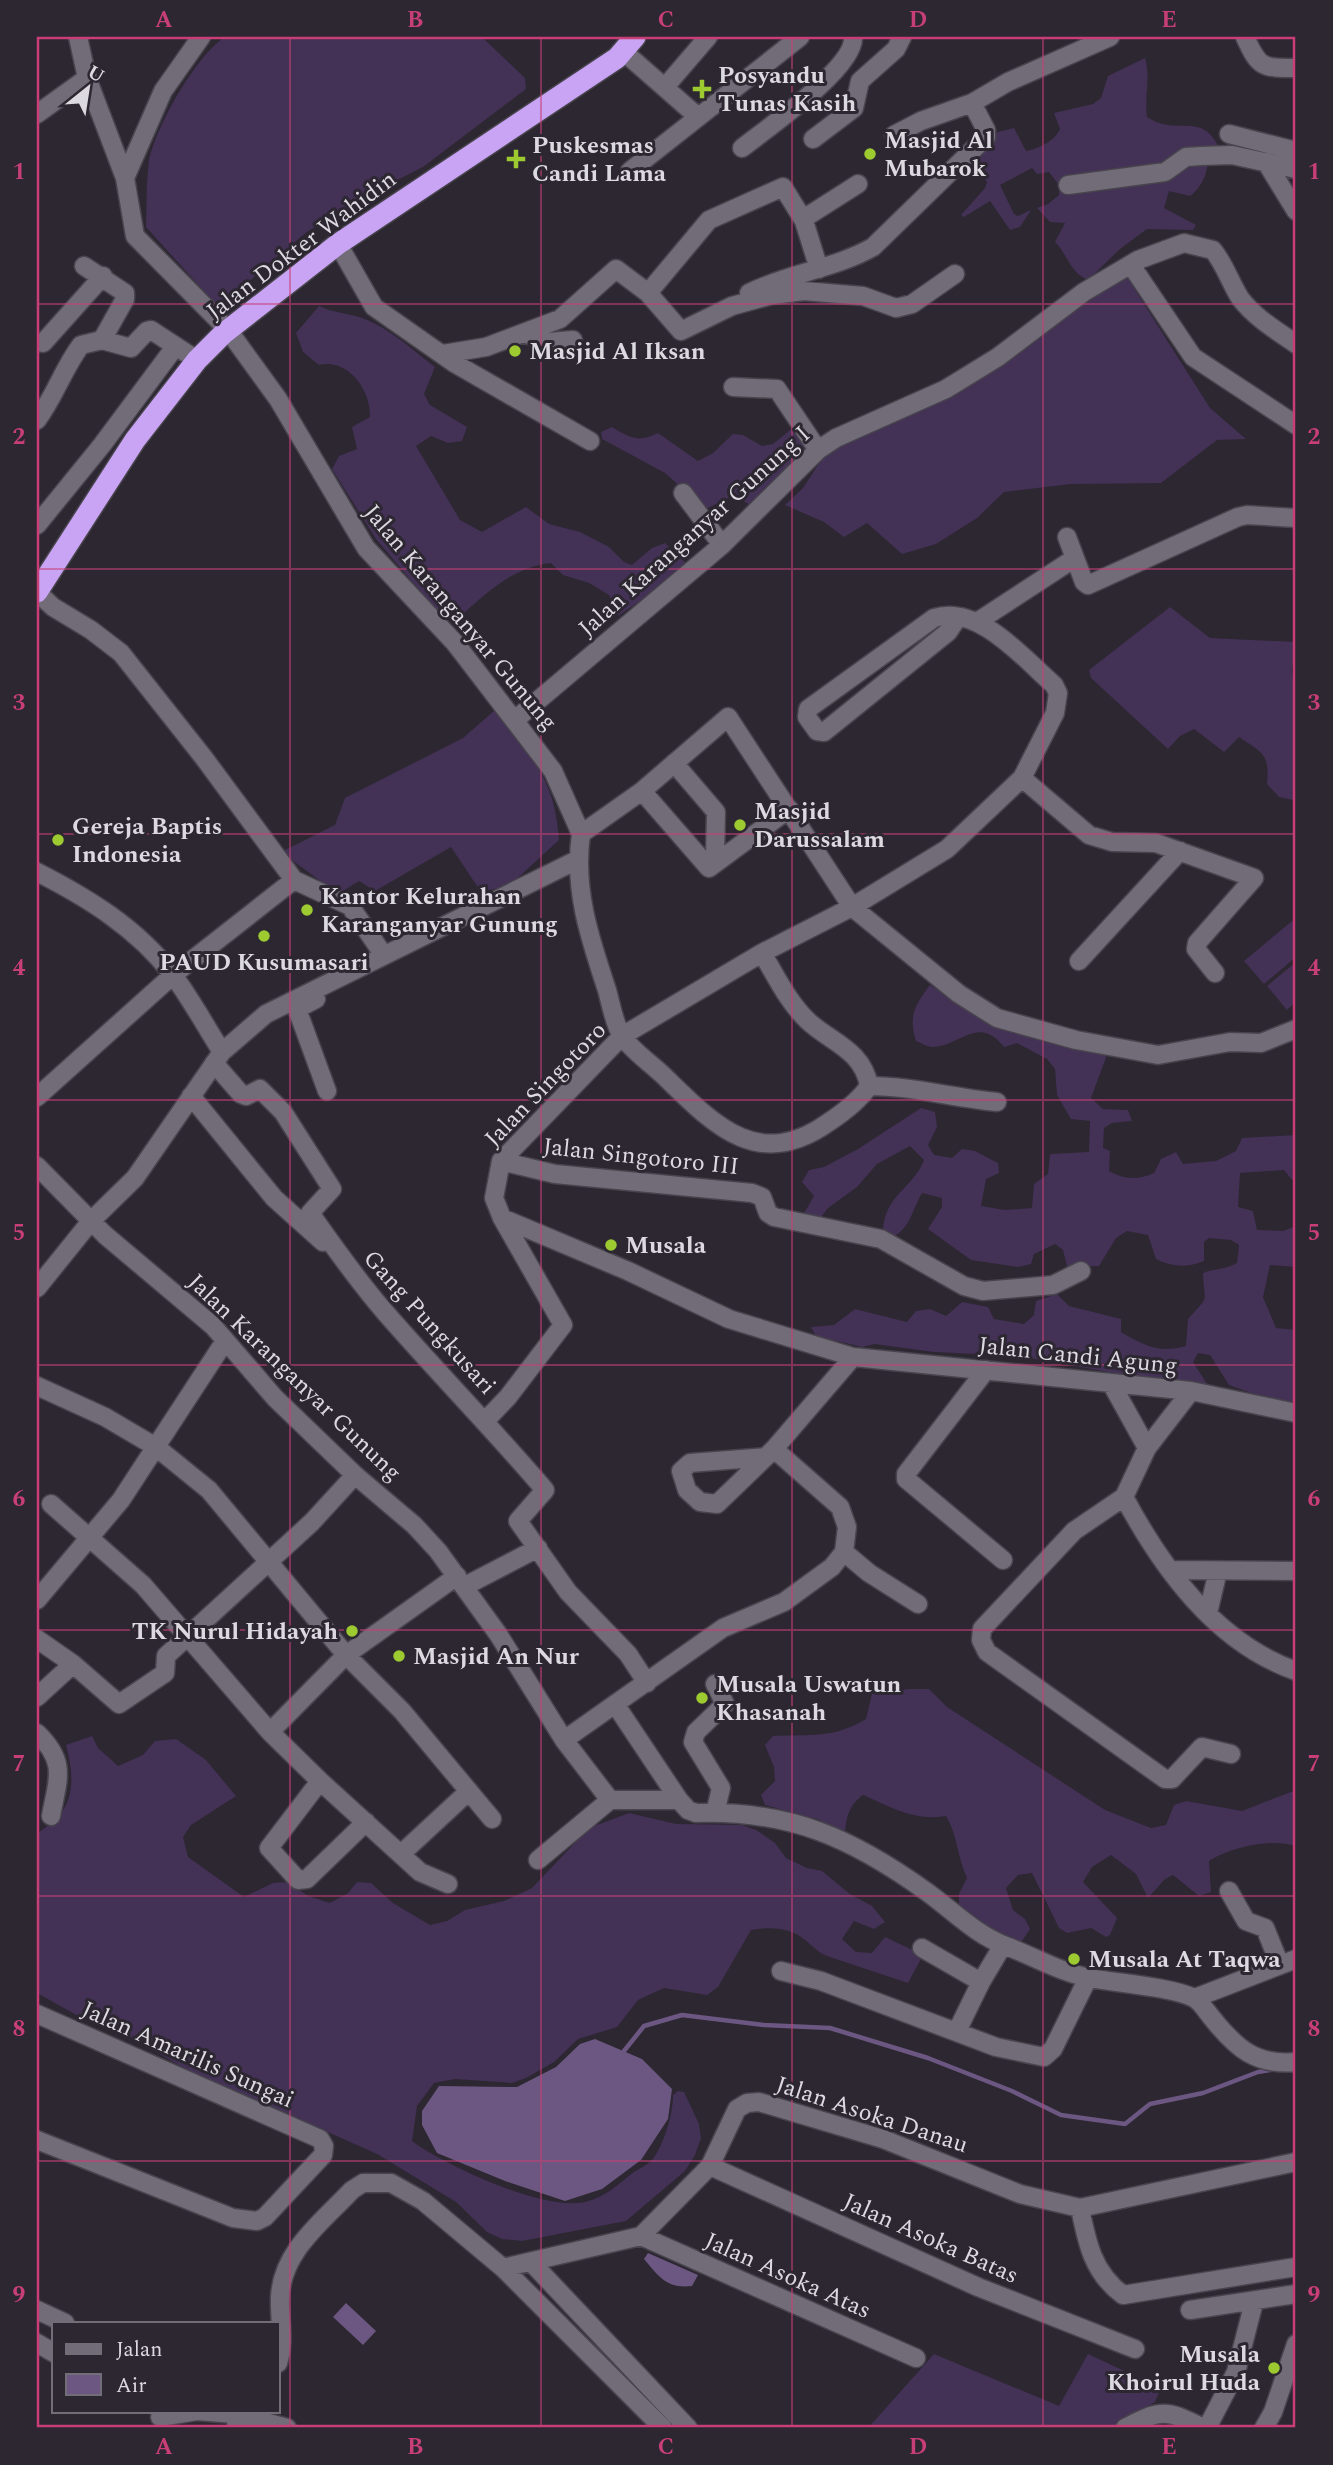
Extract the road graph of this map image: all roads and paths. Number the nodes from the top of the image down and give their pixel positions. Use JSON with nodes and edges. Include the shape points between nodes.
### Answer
{"nodes":[{"id":1,"x":78,"y":37,"type":"edge"},
{"id":2,"x":201,"y":37,"type":"edge"},
{"id":3,"x":708,"y":37,"type":"edge"},
{"id":4,"x":800,"y":37,"type":"edge"},
{"id":5,"x":853,"y":37,"type":"edge"},
{"id":6,"x":902,"y":37,"type":"edge"},
{"id":7,"x":1110,"y":37,"type":"edge"},
{"id":8,"x":1245,"y":37,"type":"edge"},
{"id":9,"x":630,"y":44,"type":"edge"},
{"id":10,"x":1296,"y":68,"type":"edge"},
{"id":11,"x":87,"y":78,"type":"junction"},
{"id":12,"x":665,"y":87,"type":"junction"},
{"id":13,"x":972,"y":103,"type":"junction"},
{"id":14,"x":37,"y":114,"type":"edge"},
{"id":15,"x":697,"y":116,"type":"junction"},
{"id":16,"x":1229,"y":134,"type":"dead end"},
{"id":17,"x":894,"y":135,"type":"dead end"},
{"id":18,"x":813,"y":139,"type":"dead end"},
{"id":19,"x":742,"y":148,"type":"dead end"},
{"id":20,"x":1296,"y":151,"type":"edge"},
{"id":21,"x":1266,"y":162,"type":"junction"},
{"id":22,"x":1296,"y":169,"type":"edge"},
{"id":23,"x":631,"y":171,"type":"dead end"},
{"id":24,"x":125,"y":178,"type":"junction"},
{"id":25,"x":859,"y":184,"type":"dead end"},
{"id":26,"x":1068,"y":185,"type":"dead end"},
{"id":27,"x":1296,"y":211,"type":"edge"},
{"id":28,"x":803,"y":219,"type":"junction"},
{"id":29,"x":338,"y":244,"type":"junction"},
{"id":30,"x":84,"y":265,"type":"dead end"},
{"id":31,"x":1131,"y":265,"type":"junction"},
{"id":32,"x":820,"y":269,"type":"junction"},
{"id":33,"x":955,"y":274,"type":"dead end"},
{"id":34,"x":103,"y":276,"type":"junction"},
{"id":35,"x":648,"y":293,"type":"junction"},
{"id":36,"x":732,"y":306,"type":"junction"},
{"id":37,"x":228,"y":330,"type":"junction"},
{"id":38,"x":524,"y":332,"type":"junction"},
{"id":39,"x":102,"y":340,"type":"junction"},
{"id":40,"x":573,"y":340,"type":"dead end"},
{"id":41,"x":40,"y":341,"type":"edge"},
{"id":42,"x":1296,"y":344,"type":"edge"},
{"id":43,"x":175,"y":347,"type":"junction"},
{"id":44,"x":443,"y":354,"type":"junction"},
{"id":45,"x":70,"y":360,"type":"junction"},
{"id":46,"x":197,"y":360,"type":"junction"},
{"id":47,"x":733,"y":387,"type":"dead end"},
{"id":48,"x":37,"y":420,"type":"edge"},
{"id":49,"x":1296,"y":425,"type":"edge"},
{"id":50,"x":590,"y":441,"type":"dead end"},
{"id":51,"x":818,"y":450,"type":"junction"},
{"id":52,"x":682,"y":493,"type":"dead end"},
{"id":53,"x":1296,"y":518,"type":"edge"},
{"id":54,"x":37,"y":525,"type":"edge"},
{"id":55,"x":1067,"y":537,"type":"dead end"},
{"id":56,"x":722,"y":545,"type":"junction"},
{"id":57,"x":1075,"y":558,"type":"junction"},
{"id":58,"x":37,"y":592,"type":"edge"},
{"id":59,"x":957,"y":618,"type":"junction"},
{"id":60,"x":977,"y":622,"type":"junction"},
{"id":61,"x":843,"y":683,"type":"junction"},
{"id":62,"x":858,"y":703,"type":"junction"},
{"id":63,"x":516,"y":719,"type":"junction"},
{"id":64,"x":674,"y":763,"type":"junction"},
{"id":65,"x":1023,"y":778,"type":"junction"},
{"id":66,"x":642,"y":791,"type":"junction"},
{"id":67,"x":789,"y":809,"type":"junction"},
{"id":68,"x":581,"y":834,"type":"junction"},
{"id":69,"x":1180,"y":851,"type":"junction"},
{"id":70,"x":577,"y":860,"type":"junction"},
{"id":71,"x":713,"y":865,"type":"junction"},
{"id":72,"x":37,"y":872,"type":"edge"},
{"id":73,"x":294,"y":880,"type":"junction"},
{"id":74,"x":852,"y":907,"type":"junction"},
{"id":75,"x":762,"y":953,"type":"junction"},
{"id":76,"x":383,"y":954,"type":"junction"},
{"id":77,"x":1079,"y":961,"type":"dead end"},
{"id":78,"x":347,"y":972,"type":"junction"},
{"id":79,"x":1215,"y":973,"type":"dead end"},
{"id":80,"x":173,"y":975,"type":"junction"},
{"id":81,"x":1296,"y":1029,"type":"edge"},
{"id":82,"x":622,"y":1036,"type":"junction"},
{"id":83,"x":218,"y":1058,"type":"junction"},
{"id":84,"x":867,"y":1089,"type":"junction"},
{"id":85,"x":327,"y":1091,"type":"dead end"},
{"id":86,"x":191,"y":1096,"type":"junction"},
{"id":87,"x":37,"y":1097,"type":"edge"},
{"id":88,"x":997,"y":1102,"type":"dead end"},
{"id":89,"x":501,"y":1161,"type":"junction"},
{"id":90,"x":37,"y":1166,"type":"edge"},
{"id":91,"x":502,"y":1218,"type":"junction"},
{"id":92,"x":91,"y":1221,"type":"junction"},
{"id":93,"x":339,"y":1256,"type":"junction"},
{"id":94,"x":1081,"y":1271,"type":"dead end"},
{"id":95,"x":37,"y":1288,"type":"edge"},
{"id":96,"x":225,"y":1341,"type":"junction"},
{"id":97,"x":853,"y":1357,"type":"junction"},
{"id":98,"x":986,"y":1370,"type":"junction"},
{"id":99,"x":1111,"y":1383,"type":"junction"},
{"id":100,"x":37,"y":1387,"type":"edge"},
{"id":101,"x":1191,"y":1391,"type":"junction"},
{"id":102,"x":1296,"y":1413,"type":"edge"},
{"id":103,"x":486,"y":1420,"type":"junction"},
{"id":104,"x":156,"y":1447,"type":"junction"},
{"id":105,"x":1147,"y":1448,"type":"junction"},
{"id":106,"x":355,"y":1475,"type":"junction"},
{"id":107,"x":1124,"y":1497,"type":"junction"},
{"id":108,"x":51,"y":1504,"type":"dead end"},
{"id":109,"x":92,"y":1538,"type":"junction"},
{"id":110,"x":538,"y":1548,"type":"junction"},
{"id":111,"x":844,"y":1552,"type":"junction"},
{"id":112,"x":1003,"y":1560,"type":"dead end"},
{"id":113,"x":267,"y":1561,"type":"junction"},
{"id":114,"x":1170,"y":1570,"type":"junction"},
{"id":115,"x":1218,"y":1570,"type":"junction"},
{"id":116,"x":1296,"y":1571,"type":"edge"},
{"id":117,"x":461,"y":1581,"type":"junction"},
{"id":118,"x":37,"y":1600,"type":"edge"},
{"id":119,"x":918,"y":1604,"type":"dead end"},
{"id":120,"x":1208,"y":1613,"type":"junction"},
{"id":121,"x":187,"y":1636,"type":"junction"},
{"id":122,"x":37,"y":1639,"type":"edge"},
{"id":123,"x":345,"y":1655,"type":"junction"},
{"id":124,"x":73,"y":1664,"type":"junction"},
{"id":125,"x":1296,"y":1671,"type":"edge"},
{"id":126,"x":646,"y":1683,"type":"junction"},
{"id":127,"x":715,"y":1684,"type":"dead end"},
{"id":128,"x":37,"y":1697,"type":"edge"},
{"id":129,"x":615,"y":1704,"type":"junction"},
{"id":130,"x":37,"y":1732,"type":"edge"},
{"id":131,"x":270,"y":1732,"type":"junction"},
{"id":132,"x":564,"y":1740,"type":"junction"},
{"id":133,"x":1231,"y":1754,"type":"dead end"},
{"id":134,"x":320,"y":1781,"type":"junction"},
{"id":135,"x":469,"y":1791,"type":"junction"},
{"id":136,"x":610,"y":1800,"type":"junction"},
{"id":137,"x":679,"y":1800,"type":"junction"},
{"id":138,"x":715,"y":1813,"type":"junction"},
{"id":139,"x":51,"y":1816,"type":"dead end"},
{"id":140,"x":492,"y":1819,"type":"dead end"},
{"id":141,"x":366,"y":1822,"type":"junction"},
{"id":142,"x":401,"y":1854,"type":"junction"},
{"id":143,"x":538,"y":1860,"type":"dead end"},
{"id":144,"x":448,"y":1884,"type":"dead end"},
{"id":145,"x":1228,"y":1891,"type":"dead end"},
{"id":146,"x":1003,"y":1945,"type":"junction"},
{"id":147,"x":922,"y":1948,"type":"dead end"},
{"id":148,"x":1288,"y":1962,"type":"edge"},
{"id":149,"x":781,"y":1971,"type":"dead end"},
{"id":150,"x":1088,"y":1978,"type":"junction"},
{"id":151,"x":981,"y":1982,"type":"junction"},
{"id":152,"x":1195,"y":1998,"type":"junction"},
{"id":153,"x":37,"y":2014,"type":"edge"},
{"id":154,"x":957,"y":2031,"type":"junction"},
{"id":155,"x":1296,"y":2062,"type":"edge"},
{"id":156,"x":37,"y":2140,"type":"edge"},
{"id":157,"x":1296,"y":2162,"type":"edge"},
{"id":158,"x":710,"y":2166,"type":"junction"},
{"id":159,"x":1080,"y":2208,"type":"junction"},
{"id":160,"x":641,"y":2236,"type":"junction"},
{"id":161,"x":531,"y":2262,"type":"junction"},
{"id":162,"x":1296,"y":2267,"type":"edge"},
{"id":163,"x":503,"y":2268,"type":"junction"},
{"id":164,"x":1296,"y":2294,"type":"edge"},
{"id":165,"x":1254,"y":2302,"type":"junction"},
{"id":166,"x":37,"y":2310,"type":"edge"},
{"id":167,"x":1190,"y":2310,"type":"dead end"},
{"id":168,"x":63,"y":2322,"type":"edge"},
{"id":169,"x":1296,"y":2344,"type":"edge"},
{"id":170,"x":1135,"y":2349,"type":"dead end"},
{"id":171,"x":280,"y":2353,"type":"edge"},
{"id":172,"x":916,"y":2358,"type":"dead end"},
{"id":173,"x":192,"y":2412,"type":"edge"},
{"id":174,"x":203,"y":2412,"type":"edge"},
{"id":175,"x":237,"y":2418,"type":"edge"},
{"id":176,"x":158,"y":2419,"type":"edge"},
{"id":177,"x":287,"y":2428,"type":"edge"},
{"id":178,"x":663,"y":2428,"type":"edge"},
{"id":179,"x":688,"y":2428,"type":"edge"},
{"id":180,"x":1125,"y":2428,"type":"edge"},
{"id":181,"x":1205,"y":2428,"type":"edge"},
{"id":182,"x":1264,"y":2428,"type":"edge"}],
"edges":[{"from":1,"to":11,"type":"street","name":"Jalan Karanganyar Gunung"},
{"from":2,"to":24,"type":"street","via":[[163,91]]},
{"from":3,"to":12,"type":"street"},
{"from":4,"to":15,"type":"street"},
{"from":5,"to":19,"type":"street","via":[[850,51],[822,83]]},
{"from":6,"to":18,"type":"street","via":[[896,49],[860,81],[854,108]]},
{"from":7,"to":13,"type":"street"},
{"from":8,"to":10,"type":"street","via":[[1256,61],[1269,68]]},
{"from":9,"to":12,"type":"street"},
{"from":9,"to":29,"type":"highway","name":"Jalan Dokter Wahidin"},
{"from":11,"to":14,"type":"street"},
{"from":11,"to":24,"type":"street","name":"Jalan Karanganyar Gunung"},
{"from":12,"to":15,"type":"street"},
{"from":13,"to":17,"type":"street"},
{"from":13,"to":32,"type":"street","via":[[987,133],[972,153],[873,247],[851,260]]},
{"from":15,"to":23,"type":"street"},
{"from":16,"to":20,"type":"street"},
{"from":21,"to":22,"type":"street"},
{"from":21,"to":26,"type":"street","via":[[1232,155],[1201,156],[1185,158],[1164,172]]},
{"from":21,"to":27,"type":"street"},
{"from":24,"to":37,"type":"street","name":"Jalan Karanganyar Gunung","via":[[135,236]]},
{"from":25,"to":28,"type":"street"},
{"from":28,"to":32,"type":"street"},
{"from":28,"to":35,"type":"street","via":[[783,187],[709,220]]},
{"from":29,"to":37,"type":"highway","name":"Jalan Dokter Wahidin"},
{"from":29,"to":44,"type":"street","via":[[371,304]]},
{"from":30,"to":34,"type":"street"},
{"from":31,"to":42,"type":"street","name":"Jalan Karanganyar Gunung I","via":[[1167,246],[1184,243],[1213,250],[1252,312]]},
{"from":31,"to":49,"type":"street","via":[[1192,358]]},
{"from":31,"to":51,"type":"street","name":"Jalan Karanganyar Gunung I","via":[[1084,292],[998,357],[946,389]]},
{"from":32,"to":36,"type":"street","via":[[797,273],[745,295]]},
{"from":33,"to":36,"type":"street","via":[[904,306],[880,305],[863,296],[804,291]]},
{"from":34,"to":39,"type":"street","via":[[126,296]]},
{"from":34,"to":41,"type":"street"},
{"from":35,"to":36,"type":"street","via":[[681,331]]},
{"from":35,"to":38,"type":"street","via":[[616,269],[567,315]]},
{"from":37,"to":46,"type":"highway","name":"Jalan Dokter Wahidin"},
{"from":37,"to":63,"type":"street","name":"Jalan Karanganyar Gunung","via":[[278,399],[366,548],[454,643]]},
{"from":38,"to":40,"type":"street","via":[[550,342]]},
{"from":38,"to":44,"type":"street","via":[[486,346]]},
{"from":39,"to":43,"type":"street","via":[[129,349],[150,330]]},
{"from":39,"to":45,"type":"street","via":[[81,345]]},
{"from":41,"to":45,"type":"street"},
{"from":43,"to":46,"type":"street"},
{"from":43,"to":54,"type":"street"},
{"from":44,"to":50,"type":"street"},
{"from":45,"to":48,"type":"street","via":[[54,397]]},
{"from":46,"to":58,"type":"highway","name":"Jalan Dokter Wahidin","via":[[135,440]]},
{"from":47,"to":51,"type":"street","via":[[777,389]]},
{"from":51,"to":56,"type":"street","name":"Jalan Karanganyar Gunung I"},
{"from":52,"to":56,"type":"street"},
{"from":53,"to":57,"type":"street","via":[[1238,517],[1088,585]]},
{"from":55,"to":57,"type":"street"},
{"from":56,"to":63,"type":"street","name":"Jalan Karanganyar Gunung I"},
{"from":57,"to":60,"type":"street"},
{"from":58,"to":73,"type":"street","via":[[121,653]]},
{"from":59,"to":60,"type":"street","name":"Jalan Singotoro"},
{"from":59,"to":61,"type":"street","via":[[934,618]]},
{"from":59,"to":62,"type":"street","via":[[948,632]]},
{"from":60,"to":65,"type":"street","name":"Jalan Singotoro","via":[[1058,693],[1055,713]]},
{"from":61,"to":62,"type":"street"},
{"from":61,"to":62,"type":"street","via":[[808,709],[807,717],[817,731],[824,732]]},
{"from":63,"to":68,"type":"street","name":"Jalan Karanganyar Gunung","via":[[554,771]]},
{"from":64,"to":66,"type":"street"},
{"from":64,"to":67,"type":"street","via":[[728,717]]},
{"from":64,"to":71,"type":"street","via":[[716,812]]},
{"from":65,"to":69,"type":"street","via":[[1100,841],[1146,841]]},
{"from":65,"to":74,"type":"street","name":"Jalan Singotoro","via":[[947,849]]},
{"from":66,"to":68,"type":"street"},
{"from":66,"to":71,"type":"street"},
{"from":67,"to":71,"type":"street"},
{"from":67,"to":74,"type":"street"},
{"from":68,"to":70,"type":"street"},
{"from":69,"to":77,"type":"street"},
{"from":69,"to":79,"type":"street","via":[[1254,878],[1197,943],[1196,949]]},
{"from":70,"to":76,"type":"street"},
{"from":70,"to":82,"type":"street","via":[[583,916]]},
{"from":72,"to":80,"type":"street","via":[[108,912]]},
{"from":73,"to":76,"type":"street","via":[[350,906]]},
{"from":73,"to":80,"type":"street"},
{"from":74,"to":75,"type":"street","name":"Jalan Singotoro"},
{"from":74,"to":81,"type":"street","via":[[959,994],[997,1018],[1076,1040],[1158,1055],[1230,1042],[1261,1043]]},
{"from":75,"to":82,"type":"street","name":"Jalan Singotoro"},
{"from":75,"to":84,"type":"street","via":[[788,998],[807,1020],[848,1049]]},
{"from":76,"to":78,"type":"street"},
{"from":78,"to":83,"type":"street","via":[[266,1014]]},
{"from":78,"to":85,"type":"street","via":[[329,992],[297,1009]]},
{"from":80,"to":83,"type":"street"},
{"from":80,"to":87,"type":"street"},
{"from":82,"to":84,"type":"street","via":[[703,1114],[754,1143],[799,1139],[823,1126]]},
{"from":82,"to":89,"type":"street","name":"Jalan Singotoro"},
{"from":83,"to":86,"type":"street"},
{"from":83,"to":93,"type":"street","via":[[241,1094],[260,1089],[283,1112],[332,1189],[310,1213]]},
{"from":84,"to":88,"type":"street","via":[[907,1087]]},
{"from":86,"to":92,"type":"street","via":[[135,1178]]},
{"from":86,"to":93,"type":"street","via":[[274,1198]]},
{"from":89,"to":91,"type":"street","name":"Jalan Singotoro","via":[[494,1198]]},
{"from":89,"to":94,"type":"street","name":"Jalan Singotoro III","via":[[555,1174],[752,1193],[762,1197],[774,1217],[876,1238],[964,1286],[983,1291],[1053,1285]]},
{"from":90,"to":92,"type":"street","name":"Jalan Karanganyar Gunung"},
{"from":91,"to":97,"type":"street","via":[[729,1319]]},
{"from":91,"to":103,"type":"street","name":"Gang Pungkusari","via":[[563,1325]]},
{"from":92,"to":95,"type":"street"},
{"from":92,"to":96,"type":"street","name":"Jalan Karanganyar Gunung"},
{"from":93,"to":103,"type":"street","name":"Gang Pungkusari"},
{"from":96,"to":104,"type":"street"},
{"from":96,"to":106,"type":"street","name":"Jalan Karanganyar Gunung","via":[[275,1398]]},
{"from":97,"to":98,"type":"street","name":"Jalan Candi Agung"},
{"from":97,"to":111,"type":"street","via":[[770,1453],[839,1507],[847,1527]]},
{"from":98,"to":99,"type":"street","name":"Jalan Candi Agung"},
{"from":98,"to":112,"type":"street","via":[[906,1479]]},
{"from":99,"to":101,"type":"street","name":"Jalan Candi Agung"},
{"from":99,"to":105,"type":"street"},
{"from":100,"to":104,"type":"street","via":[[105,1417]]},
{"from":101,"to":102,"type":"street","name":"Jalan Candi Agung"},
{"from":101,"to":105,"type":"street"},
{"from":103,"to":110,"type":"street","name":"Gang Pungkusari","via":[[545,1490],[518,1518]]},
{"from":104,"to":109,"type":"street"},
{"from":104,"to":113,"type":"street","via":[[209,1490]]},
{"from":105,"to":107,"type":"street"},
{"from":106,"to":113,"type":"street","via":[[312,1522]]},
{"from":106,"to":117,"type":"street","name":"Jalan Karanganyar Gunung","via":[[414,1525]]},
{"from":107,"to":114,"type":"street","via":[[1151,1548]]},
{"from":107,"to":133,"type":"street","via":[[1074,1531],[982,1629],[981,1640],[987,1652],[1165,1780],[1172,1779],[1202,1747]]},
{"from":108,"to":109,"type":"street"},
{"from":109,"to":118,"type":"street"},
{"from":109,"to":121,"type":"street","via":[[144,1585]]},
{"from":110,"to":117,"type":"street"},
{"from":110,"to":126,"type":"street","via":[[568,1592],[628,1654]]},
{"from":111,"to":119,"type":"street"},
{"from":111,"to":126,"type":"street","via":[[832,1567],[784,1602],[723,1628]]},
{"from":113,"to":121,"type":"street"},
{"from":113,"to":123,"type":"street"},
{"from":114,"to":115,"type":"street"},
{"from":114,"to":120,"type":"street"},
{"from":115,"to":116,"type":"street"},
{"from":115,"to":120,"type":"street"},
{"from":117,"to":123,"type":"street"},
{"from":117,"to":132,"type":"street","name":"Jalan Karanganyar Gunung"},
{"from":120,"to":125,"type":"street","via":[[1240,1644]]},
{"from":121,"to":124,"type":"street","via":[[164,1659],[165,1673],[119,1704]]},
{"from":121,"to":131,"type":"street"},
{"from":122,"to":124,"type":"street"},
{"from":123,"to":131,"type":"street"},
{"from":123,"to":135,"type":"street","via":[[402,1711]]},
{"from":124,"to":128,"type":"street"},
{"from":126,"to":129,"type":"street"},
{"from":127,"to":138,"type":"street","via":[[725,1704],[696,1732],[693,1742],[721,1788]]},
{"from":129,"to":132,"type":"street"},
{"from":129,"to":137,"type":"street"},
{"from":130,"to":139,"type":"street","via":[[59,1764]]},
{"from":131,"to":134,"type":"street"},
{"from":132,"to":136,"type":"street","name":"Jalan Karanganyar Gunung"},
{"from":134,"to":141,"type":"street"},
{"from":134,"to":141,"type":"street","via":[[269,1848],[298,1880],[307,1879]]},
{"from":135,"to":140,"type":"street"},
{"from":135,"to":142,"type":"street"},
{"from":136,"to":137,"type":"street"},
{"from":136,"to":143,"type":"street"},
{"from":137,"to":138,"type":"street","via":[[692,1812]]},
{"from":138,"to":146,"type":"street","via":[[763,1815],[840,1837]]},
{"from":141,"to":142,"type":"street"},
{"from":142,"to":144,"type":"street","via":[[420,1872]]},
{"from":145,"to":148,"type":"street","via":[[1246,1921],[1265,1928]]},
{"from":146,"to":150,"type":"street"},
{"from":146,"to":151,"type":"street"},
{"from":147,"to":151,"type":"street"},
{"from":148,"to":152,"type":"street"},
{"from":149,"to":154,"type":"street"},
{"from":150,"to":152,"type":"street"},
{"from":150,"to":154,"type":"street","via":[[1053,2049],[1044,2057],[1015,2053]]},
{"from":151,"to":154,"type":"street"},
{"from":152,"to":155,"type":"street","via":[[1234,2043],[1250,2054],[1272,2063]]},
{"from":153,"to":156,"type":"street","name":"Jalan Amarilis Sungai","via":[[320,2139],[324,2146],[323,2155],[257,2221],[233,2218]]},
{"from":157,"to":159,"type":"street","name":"Jalan Asoka Danau"},
{"from":158,"to":159,"type":"street","name":"Jalan Asoka Danau","via":[[737,2109],[759,2102],[884,2139],[1020,2194]]},
{"from":158,"to":160,"type":"street","name":"Jalan Asoka Danau"},
{"from":158,"to":170,"type":"street","name":"Jalan Asoka Batas","via":[[978,2287]]},
{"from":159,"to":162,"type":"street","via":[[1094,2261],[1123,2295]]},
{"from":160,"to":161,"type":"street"},
{"from":160,"to":172,"type":"street","name":"Jalan Asoka Atas"},
{"from":161,"to":163,"type":"street"},
{"from":161,"to":179,"type":"street"},
{"from":163,"to":171,"type":"street","via":[[424,2201],[391,2183],[363,2183],[289,2260],[280,2297]]},
{"from":163,"to":178,"type":"street"},
{"from":164,"to":165,"type":"street"},
{"from":165,"to":167,"type":"street"},
{"from":165,"to":181,"type":"street","via":[[1236,2372]]},
{"from":166,"to":168,"type":"street"},
{"from":169,"to":182,"type":"street"},
{"from":173,"to":176,"type":"street"},
{"from":174,"to":175,"type":"street"},
{"from":175,"to":177,"type":"street"},
{"from":180,"to":181,"type":"street","via":[[1165,2412]]}]}
